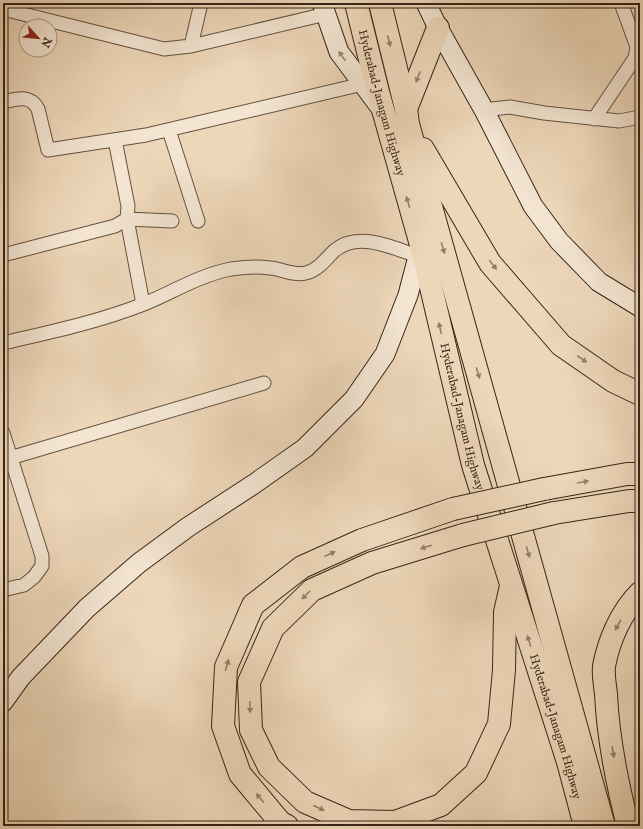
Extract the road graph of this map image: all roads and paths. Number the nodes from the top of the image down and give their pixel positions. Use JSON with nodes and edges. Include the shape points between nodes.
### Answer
{"nodes":[{"id":1,"x":201,"y":3,"type":"edge"},
{"id":2,"x":356,"y":3,"type":"edge"},
{"id":3,"x":380,"y":3,"type":"edge"},
{"id":4,"x":426,"y":3,"type":"edge"},
{"id":5,"x":621,"y":3,"type":"edge"},
{"id":6,"x":3,"y":9,"type":"edge"},
{"id":7,"x":324,"y":9,"type":"edge"},
{"id":8,"x":438,"y":28,"type":"junction"},
{"id":9,"x":191,"y":46,"type":"junction"},
{"id":10,"x":363,"y":84,"type":"junction"},
{"id":11,"x":3,"y":102,"type":"edge"},
{"id":12,"x":382,"y":110,"type":"junction"},
{"id":13,"x":484,"y":110,"type":"junction"},
{"id":14,"x":407,"y":117,"type":"junction"},
{"id":15,"x":640,"y":117,"type":"edge"},
{"id":16,"x":594,"y":119,"type":"junction"},
{"id":17,"x":169,"y":130,"type":"junction"},
{"id":18,"x":115,"y":140,"type":"junction"},
{"id":19,"x":127,"y":219,"type":"junction"},
{"id":20,"x":198,"y":220,"type":"dead end"},
{"id":21,"x":172,"y":221,"type":"dead end"},
{"id":22,"x":419,"y":250,"type":"junction"},
{"id":23,"x":3,"y":255,"type":"edge"},
{"id":24,"x":143,"y":304,"type":"junction"},
{"id":25,"x":640,"y":307,"type":"edge"},
{"id":26,"x":3,"y":343,"type":"edge"},
{"id":27,"x":264,"y":383,"type":"dead end"},
{"id":28,"x":640,"y":394,"type":"edge"},
{"id":29,"x":3,"y":433,"type":"edge"},
{"id":30,"x":7,"y":459,"type":"edge"},
{"id":31,"x":640,"y":474,"type":"edge"},
{"id":32,"x":640,"y":501,"type":"edge"},
{"id":33,"x":511,"y":585,"type":"junction"},
{"id":34,"x":3,"y":590,"type":"edge"},
{"id":35,"x":640,"y":593,"type":"edge"},
{"id":36,"x":3,"y":702,"type":"edge"},
{"id":37,"x":287,"y":826,"type":"edge"},
{"id":38,"x":585,"y":826,"type":"edge"},
{"id":39,"x":604,"y":826,"type":"edge"},
{"id":40,"x":628,"y":826,"type":"edge"}],
"edges":[{"from":1,"to":9,"type":"street"},
{"from":2,"to":12,"type":"highway","name":"Hyderabad-Janagam Highway"},
{"from":3,"to":14,"type":"highway","name":"Hyderabad-Janagam Highway","one_way":true},
{"from":4,"to":8,"type":"main road"},
{"from":5,"to":16,"type":"street","via":[[637,47],[635,58]]},
{"from":6,"to":9,"type":"street","via":[[164,49]]},
{"from":7,"to":9,"type":"street"},
{"from":10,"to":7,"type":"main road","one_way":true,"via":[[339,52]]},
{"from":8,"to":13,"type":"main road"},
{"from":8,"to":14,"type":"highway","one_way":true},
{"from":10,"to":12,"type":"main road"},
{"from":10,"to":17,"type":"street"},
{"from":11,"to":18,"type":"street","via":[[23,98],[35,104],[48,150]]},
{"from":22,"to":12,"type":"highway","name":"Hyderabad-Janagam Highway","one_way":true},
{"from":13,"to":16,"type":"street","via":[[510,107]]},
{"from":13,"to":25,"type":"main road","via":[[533,206],[559,241],[599,282]]},
{"from":14,"to":28,"type":"highway","one_way":true,"via":[[490,263],[561,345],[613,381]]},
{"from":14,"to":39,"type":"highway","name":"Hyderabad-Janagam Highway","one_way":true},
{"from":15,"to":16,"type":"street","via":[[619,121]]},
{"from":17,"to":18,"type":"street"},
{"from":17,"to":20,"type":"street"},
{"from":18,"to":19,"type":"street","via":[[128,206]]},
{"from":19,"to":21,"type":"street"},
{"from":19,"to":23,"type":"street","via":[[115,226]]},
{"from":19,"to":24,"type":"street"},
{"from":22,"to":24,"type":"street","via":[[361,240],[348,243],[336,250],[307,273],[297,274],[260,267],[231,270],[208,276]]},
{"from":33,"to":22,"type":"highway","name":"Hyderabad-Janagam Highway","one_way":true,"via":[[473,465]]},
{"from":22,"to":36,"type":"main road","via":[[408,295],[385,354],[354,398],[305,448],[188,527],[139,563],[87,608],[21,677]]},
{"from":24,"to":26,"type":"street","via":[[81,325]]},
{"from":27,"to":30,"type":"street"},
{"from":29,"to":30,"type":"street"},
{"from":30,"to":34,"type":"street","via":[[42,556],[42,566],[24,585]]},
{"from":37,"to":31,"type":"highway","one_way":true,"bridge":true,"via":[[280,822],[240,774],[223,726],[226,667],[253,605],[302,567],[362,540],[453,509],[544,489]]},
{"from":32,"to":33,"type":"highway","one_way":true,"bridge":true,"via":[[554,513],[463,535],[372,564],[312,590],[273,628],[249,682],[251,730],[269,767],[305,802],[349,822],[396,822],[441,805],[476,773],[499,724],[504,670],[505,612]]},
{"from":38,"to":33,"type":"highway","name":"Hyderabad-Janagam Highway","one_way":true,"via":[[568,762]]},
{"from":35,"to":40,"type":"highway","one_way":true,"via":[[616,628],[604,667],[607,711]]}]}
